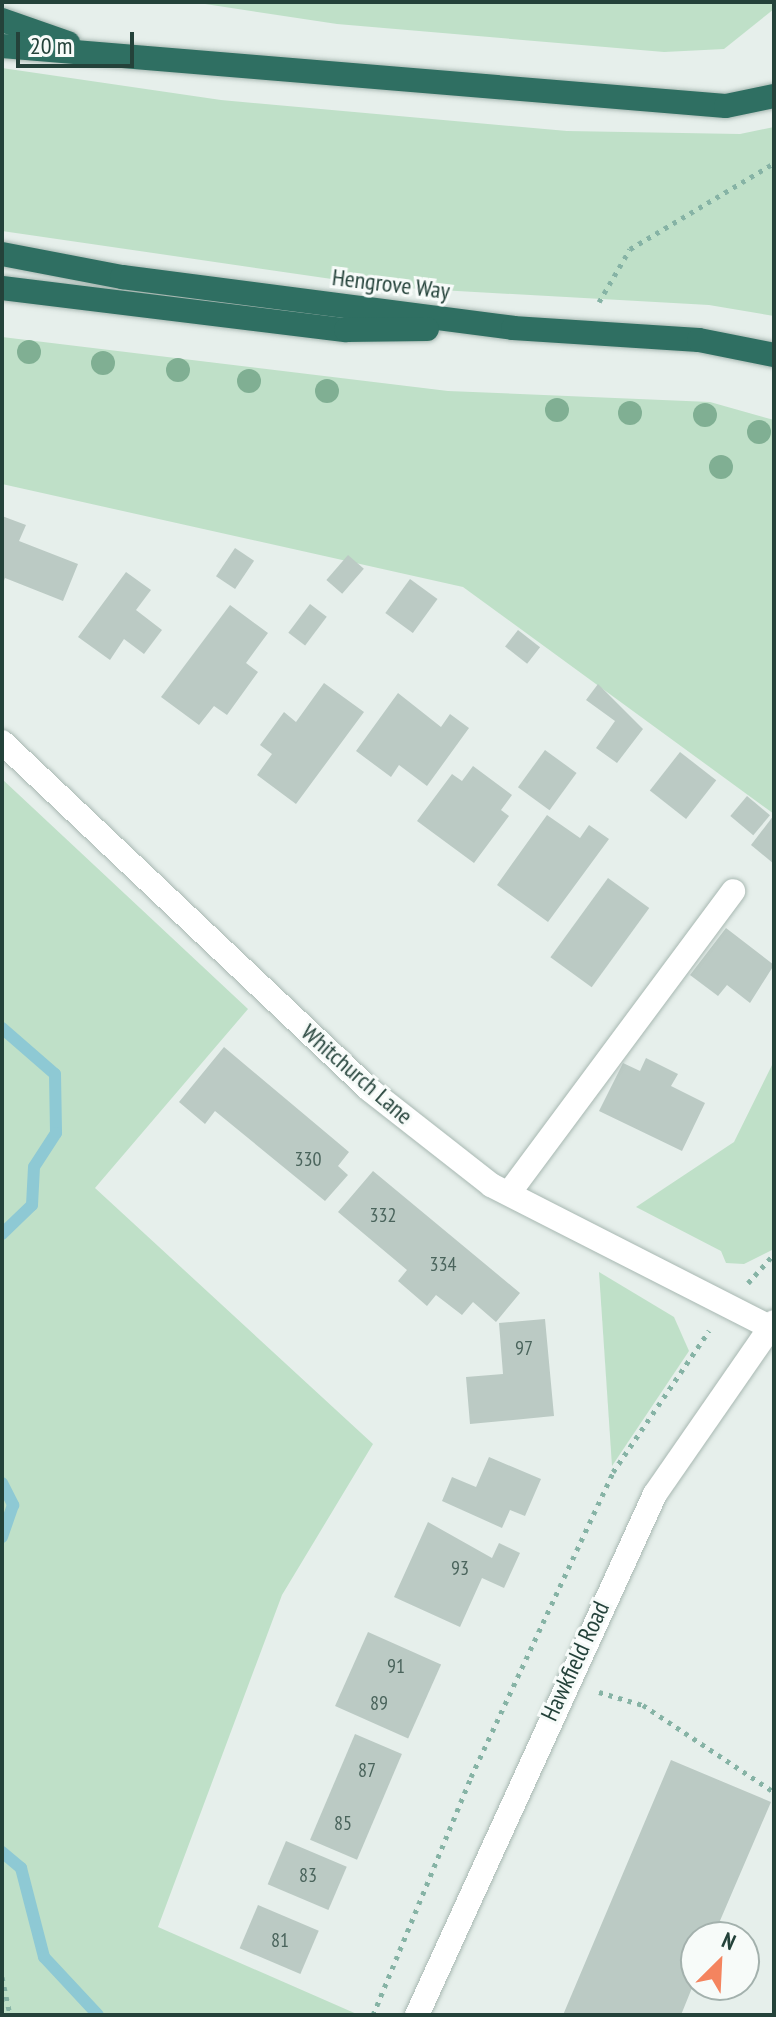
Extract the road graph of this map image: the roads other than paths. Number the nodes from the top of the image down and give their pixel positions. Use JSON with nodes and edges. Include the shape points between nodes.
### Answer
{"nodes":[{"id":1,"x":2,"y":20,"type":"edge"},
{"id":2,"x":2,"y":46,"type":"edge"},
{"id":3,"x":105,"y":56,"type":"junction"},
{"id":4,"x":774,"y":96,"type":"edge"},
{"id":5,"x":2,"y":254,"type":"edge"},
{"id":6,"x":2,"y":288,"type":"edge"},
{"id":7,"x":513,"y":328,"type":"junction"},
{"id":8,"x":774,"y":355,"type":"edge"},
{"id":9,"x":2,"y":742,"type":"edge"},
{"id":10,"x":733,"y":891,"type":"dead end"},
{"id":11,"x":509,"y":1193,"type":"junction"},
{"id":12,"x":772,"y":1325,"type":"edge"},
{"id":13,"x":417,"y":2015,"type":"edge"}],
"edges":[{"from":1,"to":3,"type":"highway"},
{"from":2,"to":3,"type":"highway"},
{"from":3,"to":4,"type":"highway","via":[[726,106]]},
{"from":5,"to":7,"type":"highway","name":"Hengrove Way"},
{"from":6,"to":7,"type":"highway","via":[[346,330]]},
{"from":7,"to":8,"type":"highway","name":"Hengrove Way","via":[[699,340]]},
{"from":9,"to":11,"type":"street","name":"Whitchurch Lane","via":[[370,1090]]},
{"from":10,"to":11,"type":"street"},
{"from":11,"to":12,"type":"street","name":"Whitchurch Lane","via":[[725,1309]]},
{"from":12,"to":13,"type":"street","name":"Hawkfield Road","via":[[655,1494],[564,1682]]}]}
